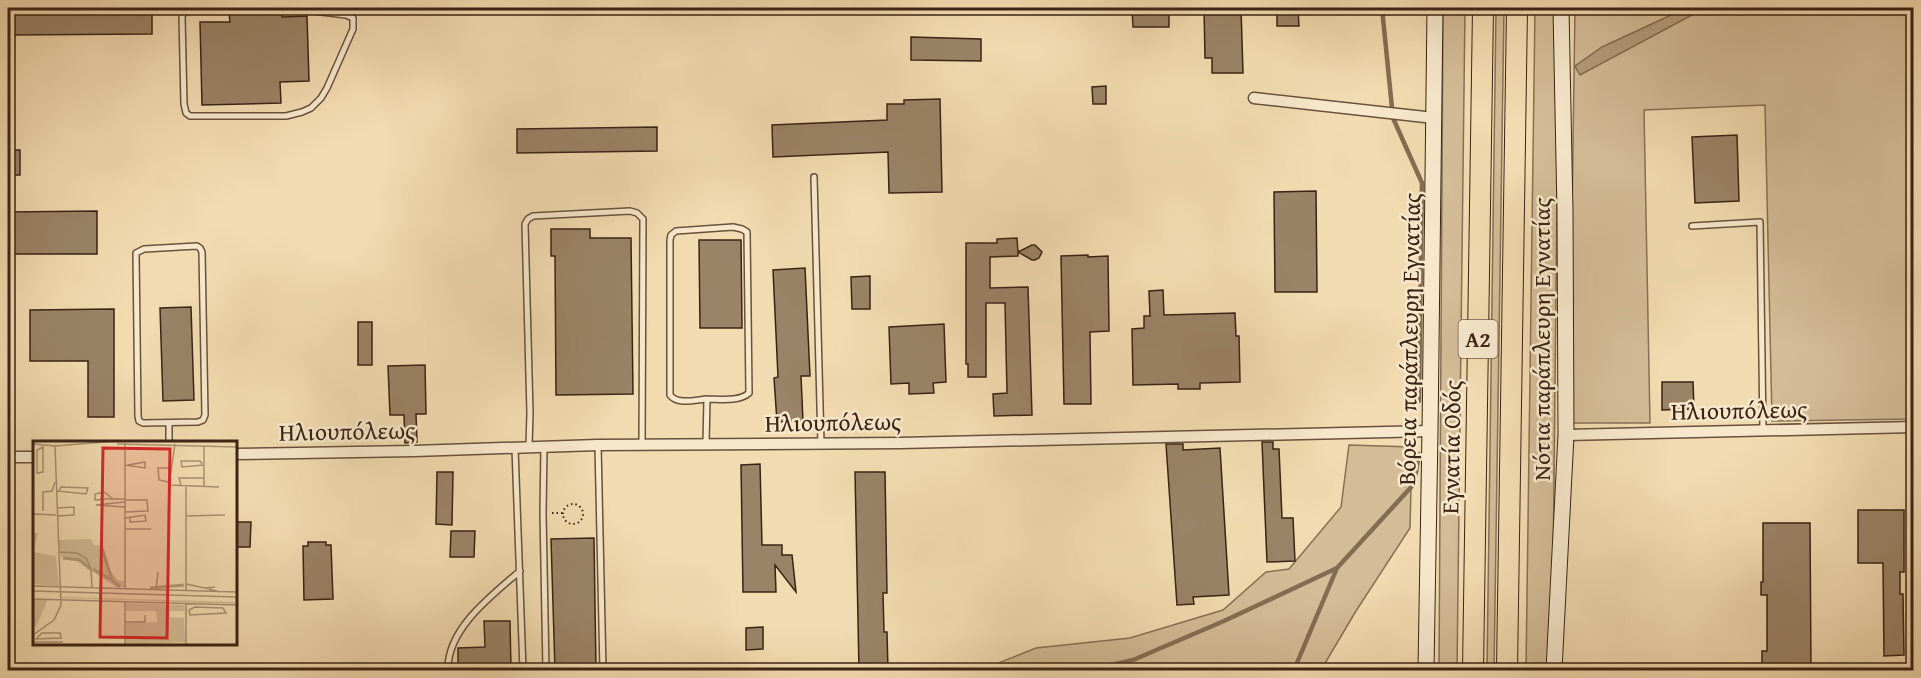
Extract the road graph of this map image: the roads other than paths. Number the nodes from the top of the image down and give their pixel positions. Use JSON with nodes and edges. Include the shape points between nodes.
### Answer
{"nodes":[{"id":1,"x":192,"y":8,"type":"edge"},
{"id":2,"x":214,"y":8,"type":"edge"},
{"id":3,"x":288,"y":8,"type":"edge"},
{"id":4,"x":1435,"y":8,"type":"edge"},
{"id":5,"x":1483,"y":8,"type":"edge"},
{"id":6,"x":1517,"y":8,"type":"edge"},
{"id":7,"x":1561,"y":8,"type":"edge"},
{"id":8,"x":1254,"y":98,"type":"dead end"},
{"id":9,"x":1434,"y":118,"type":"junction"},
{"id":10,"x":814,"y":177,"type":"dead end"},
{"id":11,"x":1692,"y":226,"type":"dead end"},
{"id":12,"x":707,"y":399,"type":"junction"},
{"id":13,"x":169,"y":423,"type":"junction"},
{"id":14,"x":1914,"y":428,"type":"edge"},
{"id":15,"x":1763,"y":430,"type":"junction"},
{"id":16,"x":1430,"y":431,"type":"junction"},
{"id":17,"x":1566,"y":435,"type":"junction"},
{"id":18,"x":169,"y":441,"type":"edge"},
{"id":19,"x":642,"y":444,"type":"junction"},
{"id":20,"x":706,"y":444,"type":"junction"},
{"id":21,"x":821,"y":444,"type":"junction"},
{"id":22,"x":597,"y":445,"type":"junction"},
{"id":23,"x":515,"y":446,"type":"junction"},
{"id":24,"x":529,"y":446,"type":"junction"},
{"id":25,"x":544,"y":446,"type":"junction"},
{"id":26,"x":237,"y":454,"type":"edge"},
{"id":27,"x":8,"y":457,"type":"edge"},
{"id":28,"x":33,"y":457,"type":"edge"},
{"id":29,"x":520,"y":571,"type":"junction"},
{"id":30,"x":448,"y":670,"type":"edge"},
{"id":31,"x":523,"y":670,"type":"edge"},
{"id":32,"x":546,"y":670,"type":"edge"},
{"id":33,"x":603,"y":670,"type":"edge"},
{"id":34,"x":1425,"y":670,"type":"edge"},
{"id":35,"x":1473,"y":670,"type":"edge"},
{"id":36,"x":1507,"y":670,"type":"edge"},
{"id":37,"x":1554,"y":670,"type":"edge"}],
"edges":[{"from":1,"to":2,"type":"lane"},
{"from":1,"to":3,"type":"lane","via":[[182,16],[184,104],[190,116],[286,116],[311,108],[321,98],[354,23],[346,15]]},
{"from":4,"to":9,"type":"street","name":"Βόρεια παράπλευρη Εγνατίας"},
{"from":5,"to":35,"type":"highway","name":"Εγνατία Οδός","number":"Α2"},
{"from":6,"to":36,"type":"highway","number":"Α2"},
{"from":7,"to":17,"type":"street","name":"Νότια παράπλευρη Εγνατίας"},
{"from":8,"to":9,"type":"street"},
{"from":9,"to":16,"type":"street","name":"Βόρεια παράπλευρη Εγνατίας"},
{"from":10,"to":21,"type":"lane"},
{"from":11,"to":15,"type":"lane","via":[[1760,222]]},
{"from":12,"to":12,"type":"lane","via":[[677,401],[670,395],[670,240],[675,231],[733,227],[747,232],[749,393],[738,398]]},
{"from":12,"to":20,"type":"lane"},
{"from":13,"to":13,"type":"lane","via":[[198,422],[206,415],[202,252],[197,246],[144,249],[136,253],[139,421]]},
{"from":13,"to":18,"type":"lane"},
{"from":14,"to":15,"type":"street","name":"Ηλιουπόλεως"},
{"from":15,"to":17,"type":"street","name":"Ηλιουπόλεως"},
{"from":16,"to":21,"type":"street","name":"Ηλιουπόλεως"},
{"from":16,"to":34,"type":"street","name":"Βόρεια παράπλευρη Εγνατίας"},
{"from":17,"to":37,"type":"street","name":"Νότια παράπλευρη Εγνατίας"},
{"from":19,"to":20,"type":"street","name":"Ηλιουπόλεως"},
{"from":19,"to":22,"type":"street","name":"Ηλιουπόλεως"},
{"from":19,"to":24,"type":"lane","via":[[643,219],[630,211],[533,216],[525,224]]},
{"from":20,"to":21,"type":"street","name":"Ηλιουπόλεως"},
{"from":22,"to":25,"type":"street","name":"Ηλιουπόλεως"},
{"from":22,"to":33,"type":"lane"},
{"from":23,"to":24,"type":"street","name":"Ηλιουπόλεως"},
{"from":23,"to":26,"type":"street","name":"Ηλιουπόλεως"},
{"from":23,"to":29,"type":"lane"},
{"from":24,"to":25,"type":"street","name":"Ηλιουπόλεως"},
{"from":25,"to":32,"type":"lane"},
{"from":27,"to":28,"type":"street"},
{"from":29,"to":30,"type":"lane","via":[[463,628],[452,646]]},
{"from":29,"to":31,"type":"lane"}]}
